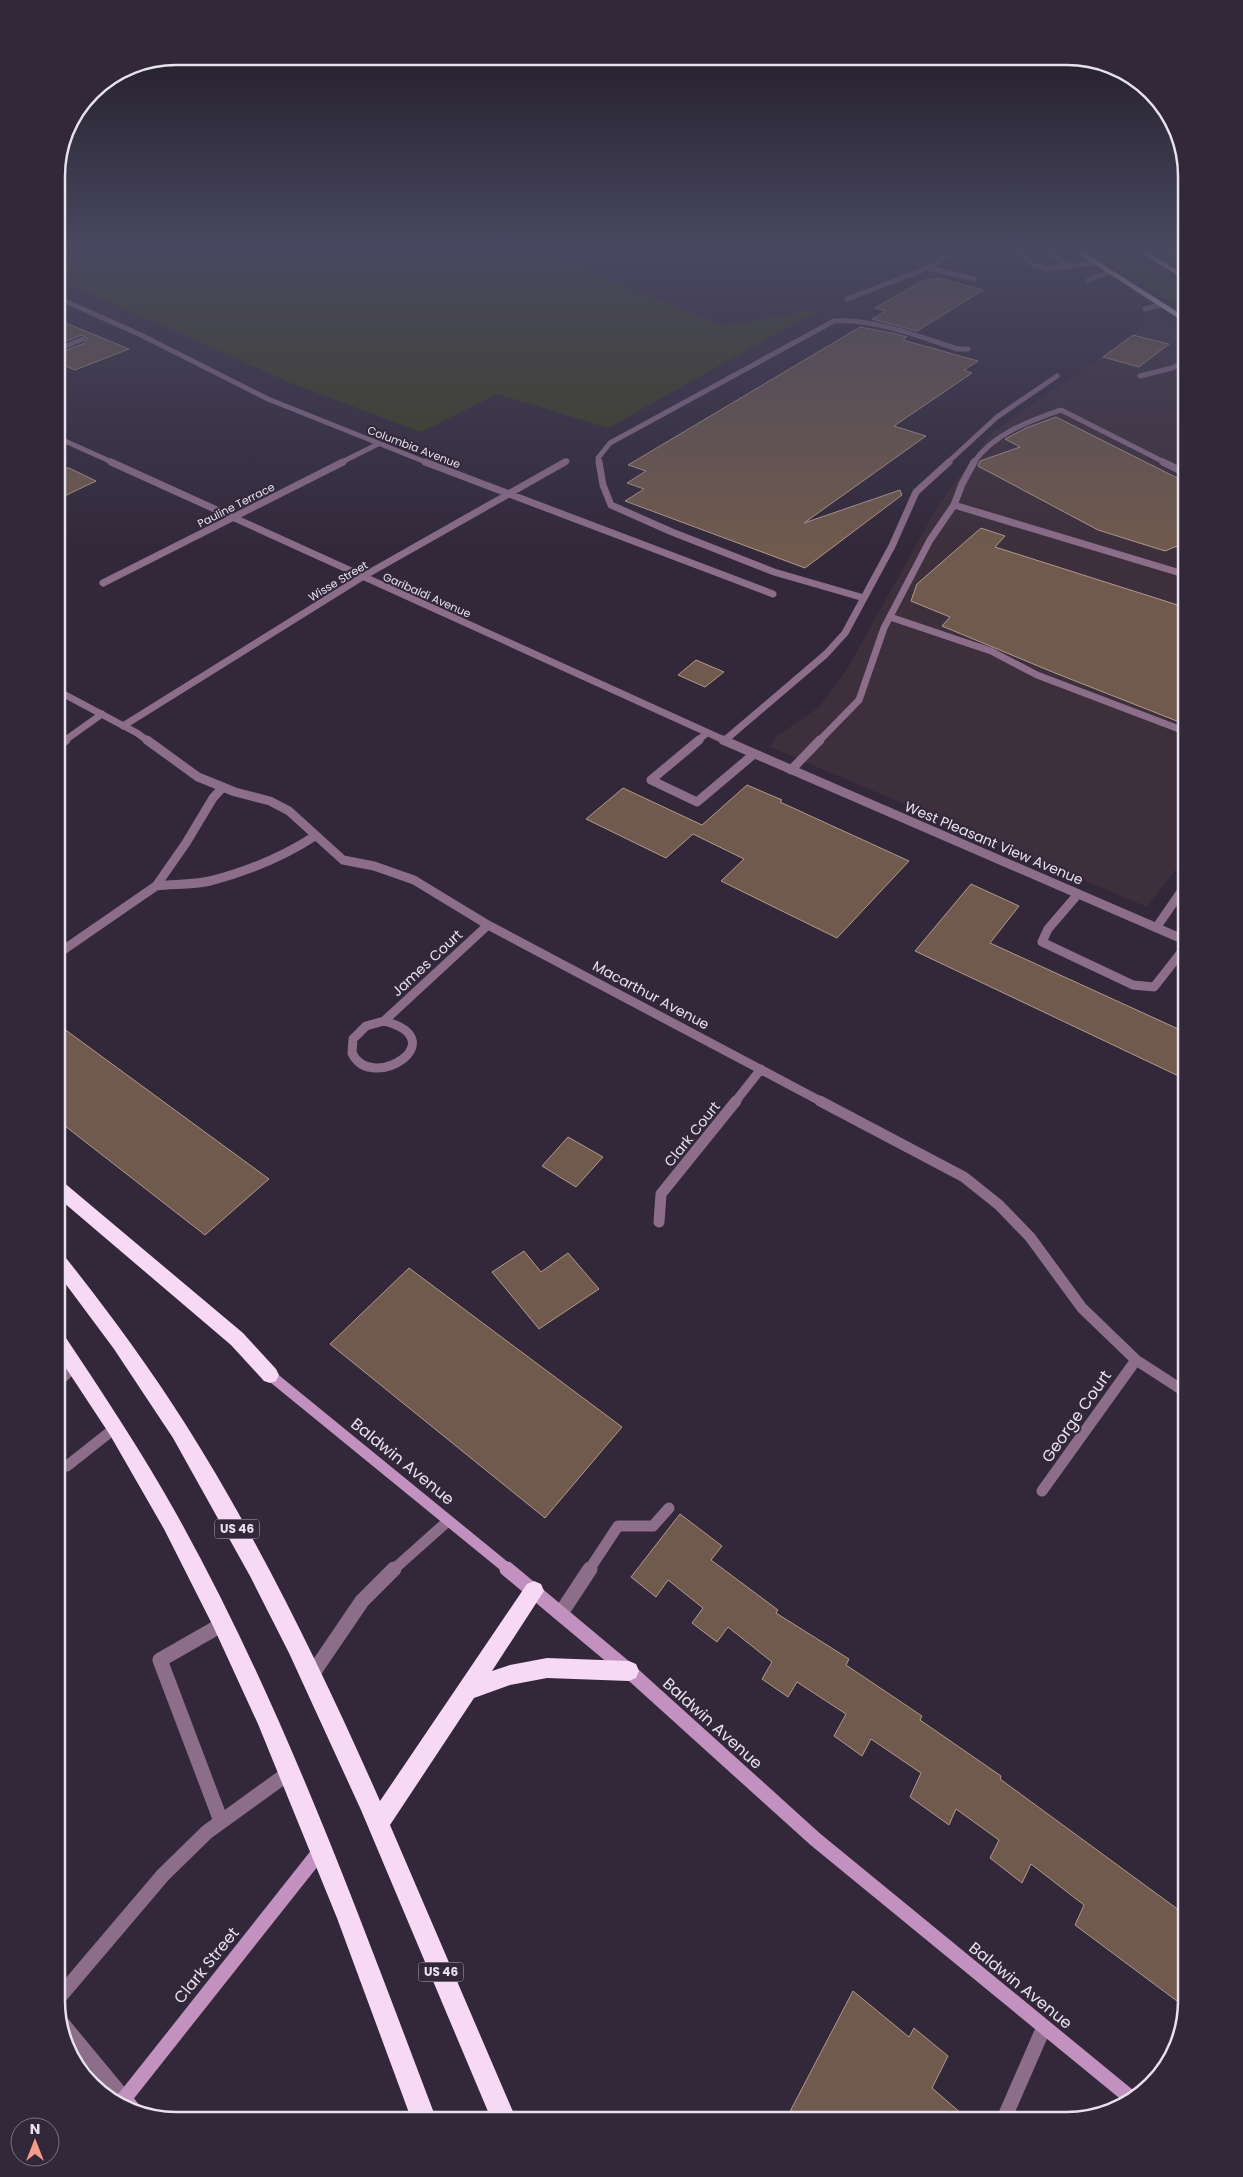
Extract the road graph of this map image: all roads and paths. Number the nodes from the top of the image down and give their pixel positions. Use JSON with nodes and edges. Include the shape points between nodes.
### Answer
{"nodes":[{"id":1,"x":170,"y":350,"type":"edge"},
{"id":2,"x":782,"y":350,"type":"edge"},
{"id":3,"x":1178,"y":365,"type":"edge"},
{"id":4,"x":1057,"y":376,"type":"dead end"},
{"id":5,"x":1140,"y":376,"type":"dead end"},
{"id":6,"x":65,"y":441,"type":"edge"},
{"id":7,"x":378,"y":444,"type":"junction"},
{"id":8,"x":567,"y":461,"type":"dead end"},
{"id":9,"x":1178,"y":469,"type":"edge"},
{"id":10,"x":510,"y":493,"type":"junction"},
{"id":11,"x":954,"y":505,"type":"junction"},
{"id":12,"x":233,"y":517,"type":"junction"},
{"id":13,"x":1178,"y":572,"type":"edge"},
{"id":14,"x":362,"y":577,"type":"junction"},
{"id":15,"x":103,"y":583,"type":"dead end"},
{"id":16,"x":773,"y":594,"type":"dead end"},
{"id":17,"x":864,"y":598,"type":"junction"},
{"id":18,"x":890,"y":617,"type":"junction"},
{"id":19,"x":65,"y":695,"type":"edge"},
{"id":20,"x":102,"y":714,"type":"junction"},
{"id":21,"x":123,"y":726,"type":"junction"},
{"id":22,"x":1178,"y":729,"type":"edge"},
{"id":23,"x":707,"y":733,"type":"junction"},
{"id":24,"x":65,"y":741,"type":"edge"},
{"id":25,"x":724,"y":741,"type":"junction"},
{"id":26,"x":754,"y":754,"type":"junction"},
{"id":27,"x":791,"y":770,"type":"junction"},
{"id":28,"x":223,"y":787,"type":"junction"},
{"id":29,"x":315,"y":836,"type":"junction"},
{"id":30,"x":156,"y":886,"type":"junction"},
{"id":31,"x":1078,"y":894,"type":"junction"},
{"id":32,"x":1178,"y":896,"type":"edge"},
{"id":33,"x":488,"y":925,"type":"junction"},
{"id":34,"x":1156,"y":928,"type":"junction"},
{"id":35,"x":1178,"y":937,"type":"edge"},
{"id":36,"x":65,"y":949,"type":"edge"},
{"id":37,"x":1178,"y":957,"type":"edge"},
{"id":38,"x":384,"y":1021,"type":"junction"},
{"id":39,"x":761,"y":1069,"type":"junction"},
{"id":40,"x":65,"y":1194,"type":"edge"},
{"id":41,"x":659,"y":1222,"type":"dead end"},
{"id":42,"x":65,"y":1270,"type":"edge"},
{"id":43,"x":65,"y":1351,"type":"edge"},
{"id":44,"x":1136,"y":1360,"type":"junction"},
{"id":45,"x":75,"y":1365,"type":"junction"},
{"id":46,"x":65,"y":1375,"type":"edge"},
{"id":47,"x":270,"y":1375,"type":"joint"},
{"id":48,"x":1178,"y":1387,"type":"edge"},
{"id":49,"x":115,"y":1428,"type":"junction"},
{"id":50,"x":67,"y":1466,"type":"dead end"},
{"id":51,"x":1042,"y":1491,"type":"dead end"},
{"id":52,"x":669,"y":1508,"type":"dead end"},
{"id":53,"x":448,"y":1521,"type":"junction"},
{"id":54,"x":534,"y":1591,"type":"junction"},
{"id":55,"x":561,"y":1613,"type":"junction"},
{"id":56,"x":223,"y":1624,"type":"junction"},
{"id":57,"x":629,"y":1671,"type":"junction"},
{"id":58,"x":311,"y":1676,"type":"junction"},
{"id":59,"x":466,"y":1691,"type":"junction"},
{"id":60,"x":291,"y":1771,"type":"junction"},
{"id":61,"x":221,"y":1821,"type":"junction"},
{"id":62,"x":378,"y":1823,"type":"junction"},
{"id":63,"x":322,"y":1850,"type":"junction"},
{"id":64,"x":65,"y":1990,"type":"edge"},
{"id":65,"x":1044,"y":2027,"type":"junction"},
{"id":66,"x":70,"y":2034,"type":"edge"},
{"id":67,"x":1127,"y":2094,"type":"edge"},
{"id":68,"x":119,"y":2096,"type":"edge"},
{"id":69,"x":127,"y":2101,"type":"edge"},
{"id":70,"x":422,"y":2112,"type":"edge"},
{"id":71,"x":501,"y":2112,"type":"edge"},
{"id":72,"x":1007,"y":2112,"type":"edge"}],
"edges":[{"from":1,"to":7,"type":"street","name":"Columbia Avenue","via":[[268,399]]},
{"from":2,"to":17,"type":"street","via":[[610,444],[598,458],[603,485],[611,505],[672,532],[774,572]]},
{"from":3,"to":5,"type":"street"},
{"from":4,"to":17,"type":"street","via":[[997,417],[916,492]]},
{"from":6,"to":12,"type":"street","name":"Garibaldi Avenue"},
{"from":7,"to":10,"type":"street","name":"Columbia Avenue"},
{"from":7,"to":12,"type":"street","name":"Pauline Terrace"},
{"from":8,"to":10,"type":"street","name":"Wisse Street"},
{"from":9,"to":11,"type":"street","via":[[1061,410],[1009,430],[988,445],[968,470]]},
{"from":10,"to":14,"type":"street","name":"Wisse Street"},
{"from":10,"to":16,"type":"street","name":"Columbia Avenue"},
{"from":11,"to":13,"type":"street"},
{"from":11,"to":18,"type":"street","via":[[930,540]]},
{"from":12,"to":14,"type":"street","name":"Garibaldi Avenue"},
{"from":12,"to":15,"type":"street","name":"Pauline Terrace"},
{"from":14,"to":21,"type":"street","name":"Wisse Street"},
{"from":14,"to":23,"type":"street","name":"Garibaldi Avenue"},
{"from":17,"to":25,"type":"street","via":[[845,633],[826,654]]},
{"from":18,"to":22,"type":"street","via":[[990,651],[1037,675]]},
{"from":18,"to":27,"type":"street","via":[[859,700]]},
{"from":19,"to":20,"type":"street","name":"Macarthur Avenue"},
{"from":20,"to":21,"type":"street","name":"Macarthur Avenue"},
{"from":20,"to":24,"type":"street"},
{"from":21,"to":28,"type":"street","name":"Macarthur Avenue","via":[[198,777]]},
{"from":23,"to":25,"type":"street","name":"Garibaldi Avenue"},
{"from":23,"to":26,"type":"street","via":[[651,780],[697,802]]},
{"from":25,"to":26,"type":"street","name":"Garibaldi Avenue"},
{"from":26,"to":27,"type":"street","name":"Garibaldi Avenue"},
{"from":27,"to":31,"type":"street","name":"West Pleasant View Avenue"},
{"from":28,"to":29,"type":"street","name":"Macarthur Avenue","via":[[289,811]]},
{"from":28,"to":30,"type":"street"},
{"from":29,"to":30,"type":"street","via":[[265,864],[208,880]]},
{"from":29,"to":33,"type":"street","name":"Macarthur Avenue","via":[[343,860],[374,866],[414,880]]},
{"from":30,"to":36,"type":"street"},
{"from":31,"to":34,"type":"street","name":"West Pleasant View Avenue"},
{"from":31,"to":37,"type":"street","via":[[1048,929],[1042,942],[1133,985],[1154,988]]},
{"from":32,"to":34,"type":"street"},
{"from":33,"to":38,"type":"street","name":"James Court"},
{"from":33,"to":39,"type":"street","name":"Macarthur Avenue"},
{"from":34,"to":35,"type":"street","name":"West Pleasant View Avenue"},
{"from":38,"to":38,"type":"street","name":"James Court","via":[[363,1027],[350,1044],[352,1055],[363,1066],[390,1067],[406,1058],[413,1048],[414,1040],[405,1027]]},
{"from":39,"to":41,"type":"street","name":"Clark Court","via":[[661,1194]]},
{"from":39,"to":44,"type":"street","name":"Macarthur Avenue","via":[[971,1182],[1030,1237],[1082,1308]]},
{"from":40,"to":47,"type":"highway","via":[[237,1339]]},
{"from":42,"to":58,"type":"highway","number":"US 46","via":[[132,1358],[189,1446],[246,1546]]},
{"from":43,"to":45,"type":"highway"},
{"from":44,"to":48,"type":"street","name":"Macarthur Avenue"},
{"from":44,"to":51,"type":"street","name":"George Court"},
{"from":45,"to":46,"type":"street"},
{"from":45,"to":49,"type":"highway"},
{"from":47,"to":53,"type":"street","name":"Baldwin Avenue"},
{"from":49,"to":50,"type":"street"},
{"from":49,"to":56,"type":"highway","via":[[155,1493]]},
{"from":52,"to":55,"type":"street","via":[[653,1526],[618,1526]]},
{"from":53,"to":54,"type":"street","name":"Baldwin Avenue"},
{"from":53,"to":58,"type":"street","via":[[362,1601]]},
{"from":54,"to":55,"type":"street","name":"Baldwin Avenue"},
{"from":54,"to":59,"type":"highway"},
{"from":55,"to":57,"type":"street","name":"Baldwin Avenue"},
{"from":56,"to":60,"type":"highway"},
{"from":56,"to":61,"type":"street","via":[[160,1660]]},
{"from":57,"to":59,"type":"highway","via":[[548,1668],[510,1675]]},
{"from":57,"to":65,"type":"street","name":"Baldwin Avenue","via":[[815,1839]]},
{"from":58,"to":62,"type":"highway","number":"US 46"},
{"from":59,"to":62,"type":"highway"},
{"from":60,"to":61,"type":"street"},
{"from":60,"to":63,"type":"highway"},
{"from":61,"to":64,"type":"street","via":[[162,1875]]},
{"from":62,"to":71,"type":"highway","number":"US 46"},
{"from":63,"to":69,"type":"street","name":"Clark Street"},
{"from":63,"to":70,"type":"highway"},
{"from":65,"to":67,"type":"street","name":"Baldwin Avenue"},
{"from":65,"to":72,"type":"street"},
{"from":66,"to":68,"type":"street"}]}
